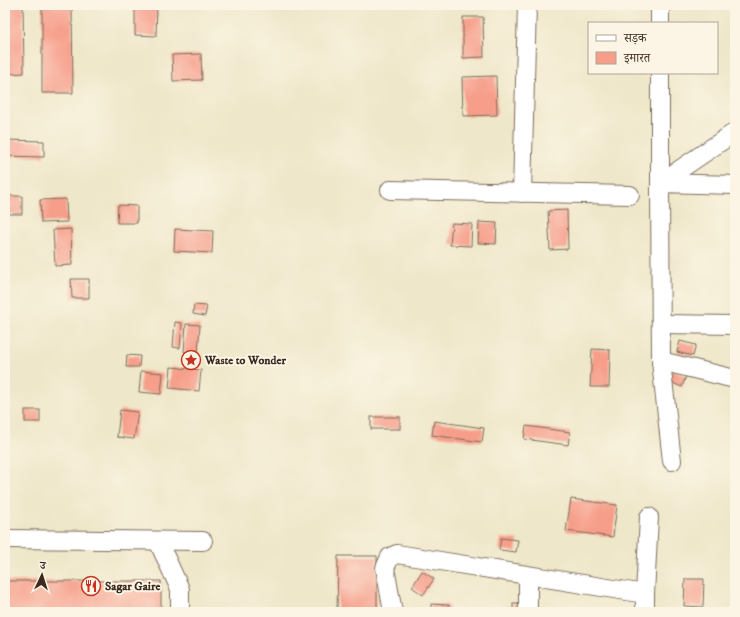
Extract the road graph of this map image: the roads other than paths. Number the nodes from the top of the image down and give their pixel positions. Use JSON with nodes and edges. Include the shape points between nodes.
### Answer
{"nodes":[{"id":1,"x":527,"y":5,"type":"edge"},
{"id":2,"x":660,"y":5,"type":"edge"},
{"id":3,"x":660,"y":22,"type":"edge"},
{"id":4,"x":660,"y":74,"type":"edge"},
{"id":5,"x":735,"y":132,"type":"edge"},
{"id":6,"x":660,"y":184,"type":"junction"},
{"id":7,"x":735,"y":185,"type":"edge"},
{"id":8,"x":390,"y":190,"type":"dead end"},
{"id":9,"x":522,"y":193,"type":"junction"},
{"id":10,"x":630,"y":195,"type":"dead end"},
{"id":11,"x":661,"y":324,"type":"junction"},
{"id":12,"x":735,"y":324,"type":"edge"},
{"id":13,"x":661,"y":361,"type":"junction"},
{"id":14,"x":735,"y":379,"type":"edge"},
{"id":15,"x":672,"y":461,"type":"dead end"},
{"id":16,"x":649,"y":517,"type":"dead end"},
{"id":17,"x":5,"y":540,"type":"edge"},
{"id":18,"x":158,"y":541,"type":"junction"},
{"id":19,"x":203,"y":541,"type":"dead end"},
{"id":20,"x":528,"y":576,"type":"junction"},
{"id":21,"x":645,"y":603,"type":"edge"},
{"id":22,"x":180,"y":612,"type":"edge"},
{"id":23,"x":393,"y":612,"type":"edge"},
{"id":24,"x":528,"y":612,"type":"edge"}],
"edges":[{"from":1,"to":9,"type":"street"},
{"from":2,"to":3,"type":"street"},
{"from":4,"to":6,"type":"street"},
{"from":5,"to":6,"type":"street"},
{"from":6,"to":7,"type":"street"},
{"from":6,"to":11,"type":"street"},
{"from":8,"to":9,"type":"street"},
{"from":9,"to":10,"type":"street"},
{"from":11,"to":12,"type":"street"},
{"from":11,"to":13,"type":"street"},
{"from":13,"to":14,"type":"street"},
{"from":13,"to":15,"type":"street"},
{"from":16,"to":21,"type":"street"},
{"from":17,"to":18,"type":"street"},
{"from":18,"to":19,"type":"street"},
{"from":18,"to":22,"type":"street","via":[[180,589]]},
{"from":20,"to":21,"type":"street"},
{"from":20,"to":23,"type":"street","via":[[397,554],[390,557],[385,568]]},
{"from":20,"to":24,"type":"street"}]}
